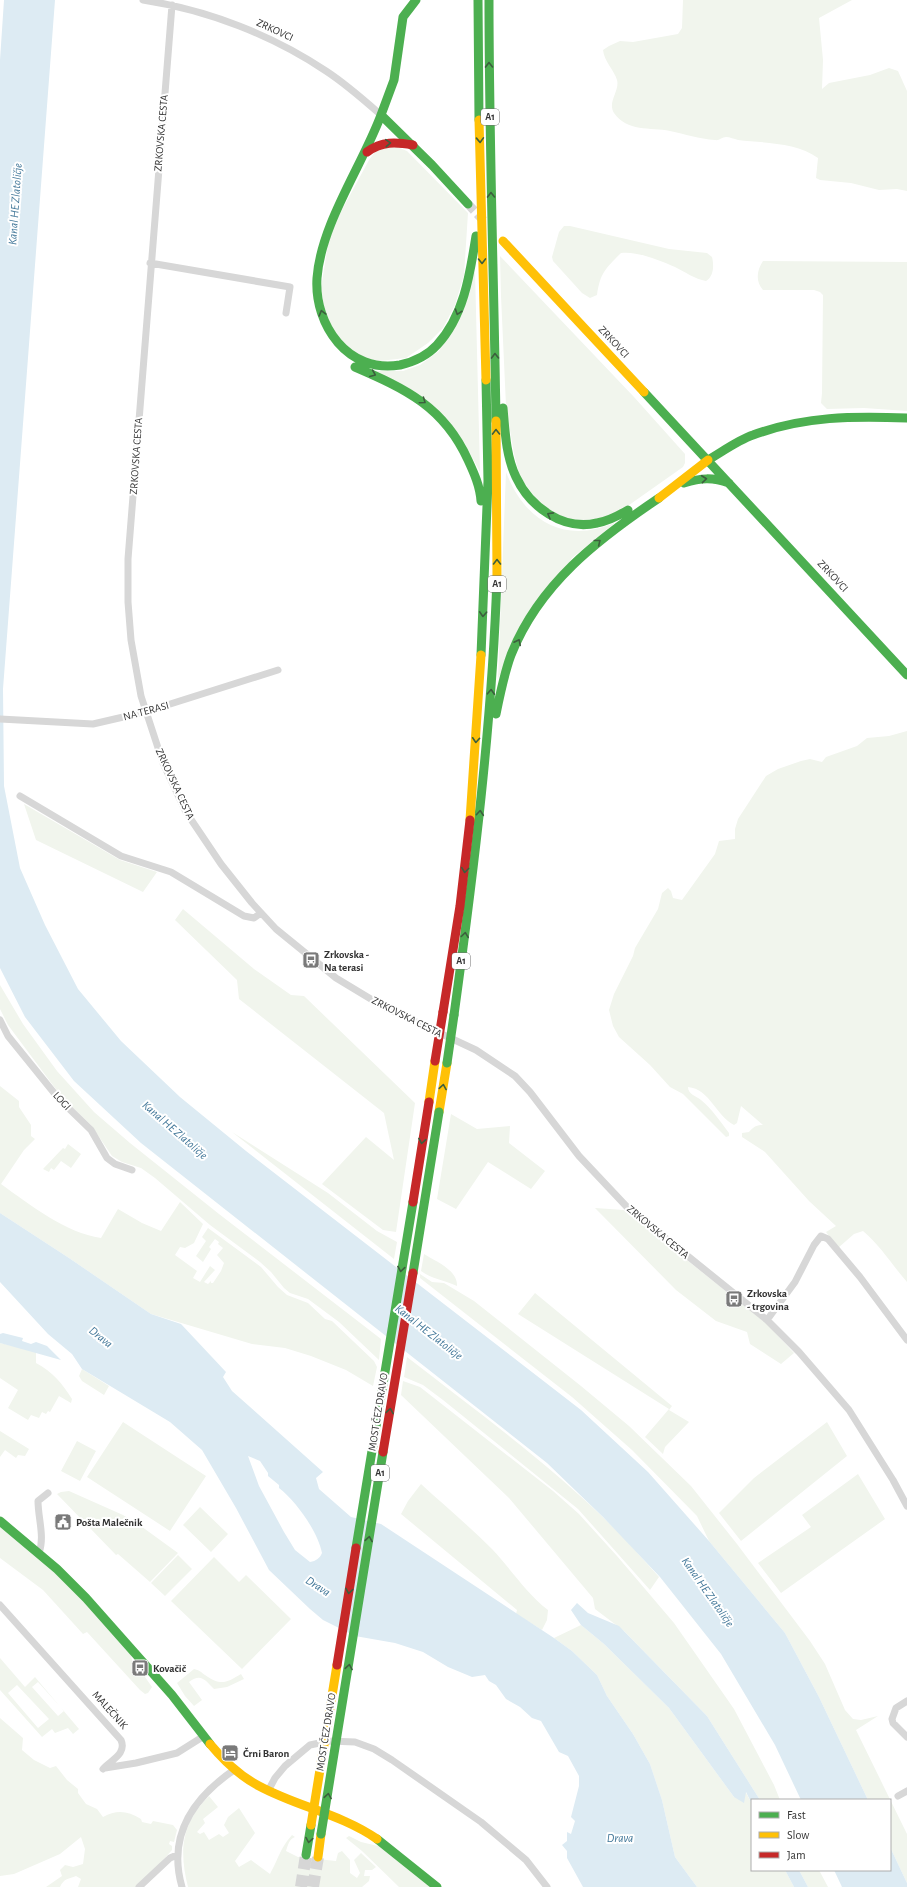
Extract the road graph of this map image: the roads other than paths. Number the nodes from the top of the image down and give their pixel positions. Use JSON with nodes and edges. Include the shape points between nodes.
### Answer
{"nodes":[{"id":1,"x":143,"y":0,"type":"edge"},
{"id":2,"x":416,"y":0,"type":"edge"},
{"id":3,"x":478,"y":0,"type":"edge"},
{"id":4,"x":489,"y":0,"type":"edge"},
{"id":5,"x":172,"y":5,"type":"junction"},
{"id":6,"x":381,"y":115,"type":"junction"},
{"id":7,"x":413,"y":145,"type":"junction"},
{"id":8,"x":366,"y":152,"type":"junction"},
{"id":9,"x":482,"y":194,"type":"junction"},
{"id":10,"x":468,"y":204,"type":"tunnel mouth"},
{"id":11,"x":503,"y":241,"type":"dead end"},
{"id":12,"x":150,"y":263,"type":"junction"},
{"id":13,"x":286,"y":313,"type":"dead end"},
{"id":14,"x":333,"y":350,"type":"dead end"},
{"id":15,"x":343,"y":360,"type":"dead end"},
{"id":16,"x":495,"y":395,"type":"junction"},
{"id":17,"x":907,"y":418,"type":"edge"},
{"id":18,"x":708,"y":460,"type":"junction"},
{"id":19,"x":729,"y":482,"type":"junction"},
{"id":20,"x":679,"y":483,"type":"junction"},
{"id":21,"x":486,"y":533,"type":"junction"},
{"id":22,"x":278,"y":670,"type":"dead end"},
{"id":23,"x":907,"y":675,"type":"edge"},
{"id":24,"x":145,"y":712,"type":"junction"},
{"id":25,"x":0,"y":719,"type":"edge"},
{"id":26,"x":483,"y":773,"type":"junction"},
{"id":27,"x":20,"y":796,"type":"dead end"},
{"id":28,"x":261,"y":913,"type":"junction"},
{"id":29,"x":0,"y":1020,"type":"edge"},
{"id":30,"x":132,"y":1170,"type":"dead end"},
{"id":31,"x":768,"y":1320,"type":"junction"},
{"id":32,"x":907,"y":1340,"type":"edge"},
{"id":33,"x":48,"y":1492,"type":"dead end"},
{"id":34,"x":907,"y":1506,"type":"edge"},
{"id":35,"x":0,"y":1521,"type":"edge"},
{"id":36,"x":39,"y":1553,"type":"junction"},
{"id":37,"x":0,"y":1605,"type":"edge"},
{"id":38,"x":907,"y":1701,"type":"edge"},
{"id":39,"x":204,"y":1736,"type":"junction"},
{"id":40,"x":907,"y":1737,"type":"edge"},
{"id":41,"x":234,"y":1770,"type":"junction"},
{"id":42,"x":268,"y":1791,"type":"junction"},
{"id":43,"x":907,"y":1791,"type":"edge"},
{"id":44,"x":898,"y":1796,"type":"dead end"},
{"id":45,"x":177,"y":1855,"type":"junction"},
{"id":46,"x":306,"y":1855,"type":"tunnel mouth"},
{"id":47,"x":318,"y":1857,"type":"tunnel mouth"},
{"id":48,"x":139,"y":1887,"type":"edge"},
{"id":49,"x":182,"y":1887,"type":"edge"},
{"id":50,"x":437,"y":1887,"type":"edge"},
{"id":51,"x":547,"y":1887,"type":"edge"}],
"edges":[{"from":1,"to":5,"type":"street","name":"ZRKOVCI"},
{"from":2,"to":6,"type":"main road","via":[[403,17],[394,80]]},
{"from":3,"to":9,"type":"main road","number":"A1","one_way":true},
{"from":16,"to":4,"type":"main road","number":"A1","one_way":true},
{"from":5,"to":6,"type":"street","name":"ZRKOVCI","via":[[247,30],[281,45],[328,72]]},
{"from":5,"to":12,"type":"street","name":"ZRKOVSKA CESTA"},
{"from":6,"to":7,"type":"main road","name":"ZRKOVCI"},
{"from":6,"to":8,"type":"main road"},
{"from":6,"to":14,"type":"main road","via":[[368,129],[314,252],[310,296],[318,329]]},
{"from":8,"to":7,"type":"main road","one_way":true,"via":[[383,143]]},
{"from":7,"to":10,"type":"main road","name":"ZRKOVCI"},
{"from":9,"to":8,"type":"main road","one_way":true,"via":[[476,198],[476,236],[469,276],[455,318],[447,332],[436,346],[413,362],[381,367],[362,363],[341,350],[328,333],[321,314],[317,278],[321,254],[330,228]]},
{"from":9,"to":21,"type":"main road","number":"A1","one_way":true,"via":[[488,481]]},
{"from":11,"to":18,"type":"main road","name":"ZRKOVCI"},
{"from":12,"to":13,"type":"street","via":[[290,287]]},
{"from":12,"to":24,"type":"street","name":"ZRKOVSKA CESTA","via":[[129,551],[128,602],[131,640]]},
{"from":15,"to":21,"type":"main road","one_way":true,"via":[[420,398],[447,423],[465,451],[481,491],[481,525]]},
{"from":18,"to":16,"type":"main road","one_way":true,"via":[[690,466],[614,518],[593,525],[569,523],[546,513],[523,490],[512,466],[502,405]]},
{"from":26,"to":16,"type":"main road","number":"A1","one_way":true,"via":[[497,578]]},
{"from":17,"to":18,"type":"main road","via":[[820,418],[752,435]]},
{"from":18,"to":19,"type":"main road","name":"ZRKOVCI"},
{"from":18,"to":20,"type":"main road"},
{"from":20,"to":19,"type":"main road","one_way":true,"via":[[702,478]]},
{"from":19,"to":23,"type":"main road","name":"ZRKOVCI"},
{"from":26,"to":20,"type":"main road","one_way":true,"via":[[489,766],[504,675],[511,655],[543,596],[576,560],[622,523]]},
{"from":21,"to":46,"type":"main road","name":"MOST ČEZ DRAVO","number":"A1","one_way":true,"bridge":true,"via":[[472,807],[460,906]]},
{"from":22,"to":24,"type":"street","name":"NA TERASI"},
{"from":24,"to":25,"type":"street","name":"NA TERASI","via":[[93,724]]},
{"from":24,"to":28,"type":"street","name":"ZRKOVSKA CESTA","via":[[163,763],[186,812],[221,864]]},
{"from":47,"to":26,"type":"main road","name":"MOST ČEZ DRAVO","number":"A1","one_way":true,"bridge":true,"via":[[447,1063],[473,881]]},
{"from":27,"to":28,"type":"street","via":[[121,856],[171,872],[244,916],[254,918]]},
{"from":28,"to":31,"type":"street","name":"ZRKOVSKA CESTA","via":[[276,929],[336,978],[384,1007],[476,1050],[515,1076],[579,1156],[627,1207]]},
{"from":29,"to":30,"type":"street","name":"LOGI","via":[[8,1036],[50,1089],[91,1130],[107,1158]]},
{"from":31,"to":32,"type":"street","via":[[795,1282],[821,1236],[828,1240],[860,1277]]},
{"from":31,"to":34,"type":"street","name":"ZRKOVSKA CESTA","via":[[849,1410]]},
{"from":33,"to":36,"type":"street","via":[[38,1501],[42,1538]]},
{"from":35,"to":36,"type":"main road"},
{"from":36,"to":39,"type":"main road","via":[[96,1607]]},
{"from":37,"to":39,"type":"street","name":"MALEČNIK","via":[[121,1740],[122,1752],[103,1769],[177,1753]]},
{"from":38,"to":40,"type":"street","via":[[896,1708],[892,1719]]},
{"from":39,"to":41,"type":"main road"},
{"from":41,"to":42,"type":"main road"},
{"from":41,"to":45,"type":"street","via":[[213,1786],[191,1811],[180,1837]]},
{"from":42,"to":50,"type":"main road","via":[[338,1816],[360,1828],[396,1853]]},
{"from":42,"to":51,"type":"street","via":[[284,1766],[310,1745],[329,1741],[355,1742],[374,1749],[392,1760],[480,1822],[526,1860]]},
{"from":43,"to":44,"type":"street"},
{"from":45,"to":48,"type":"street","via":[[170,1858]]},
{"from":45,"to":49,"type":"street"}]}
